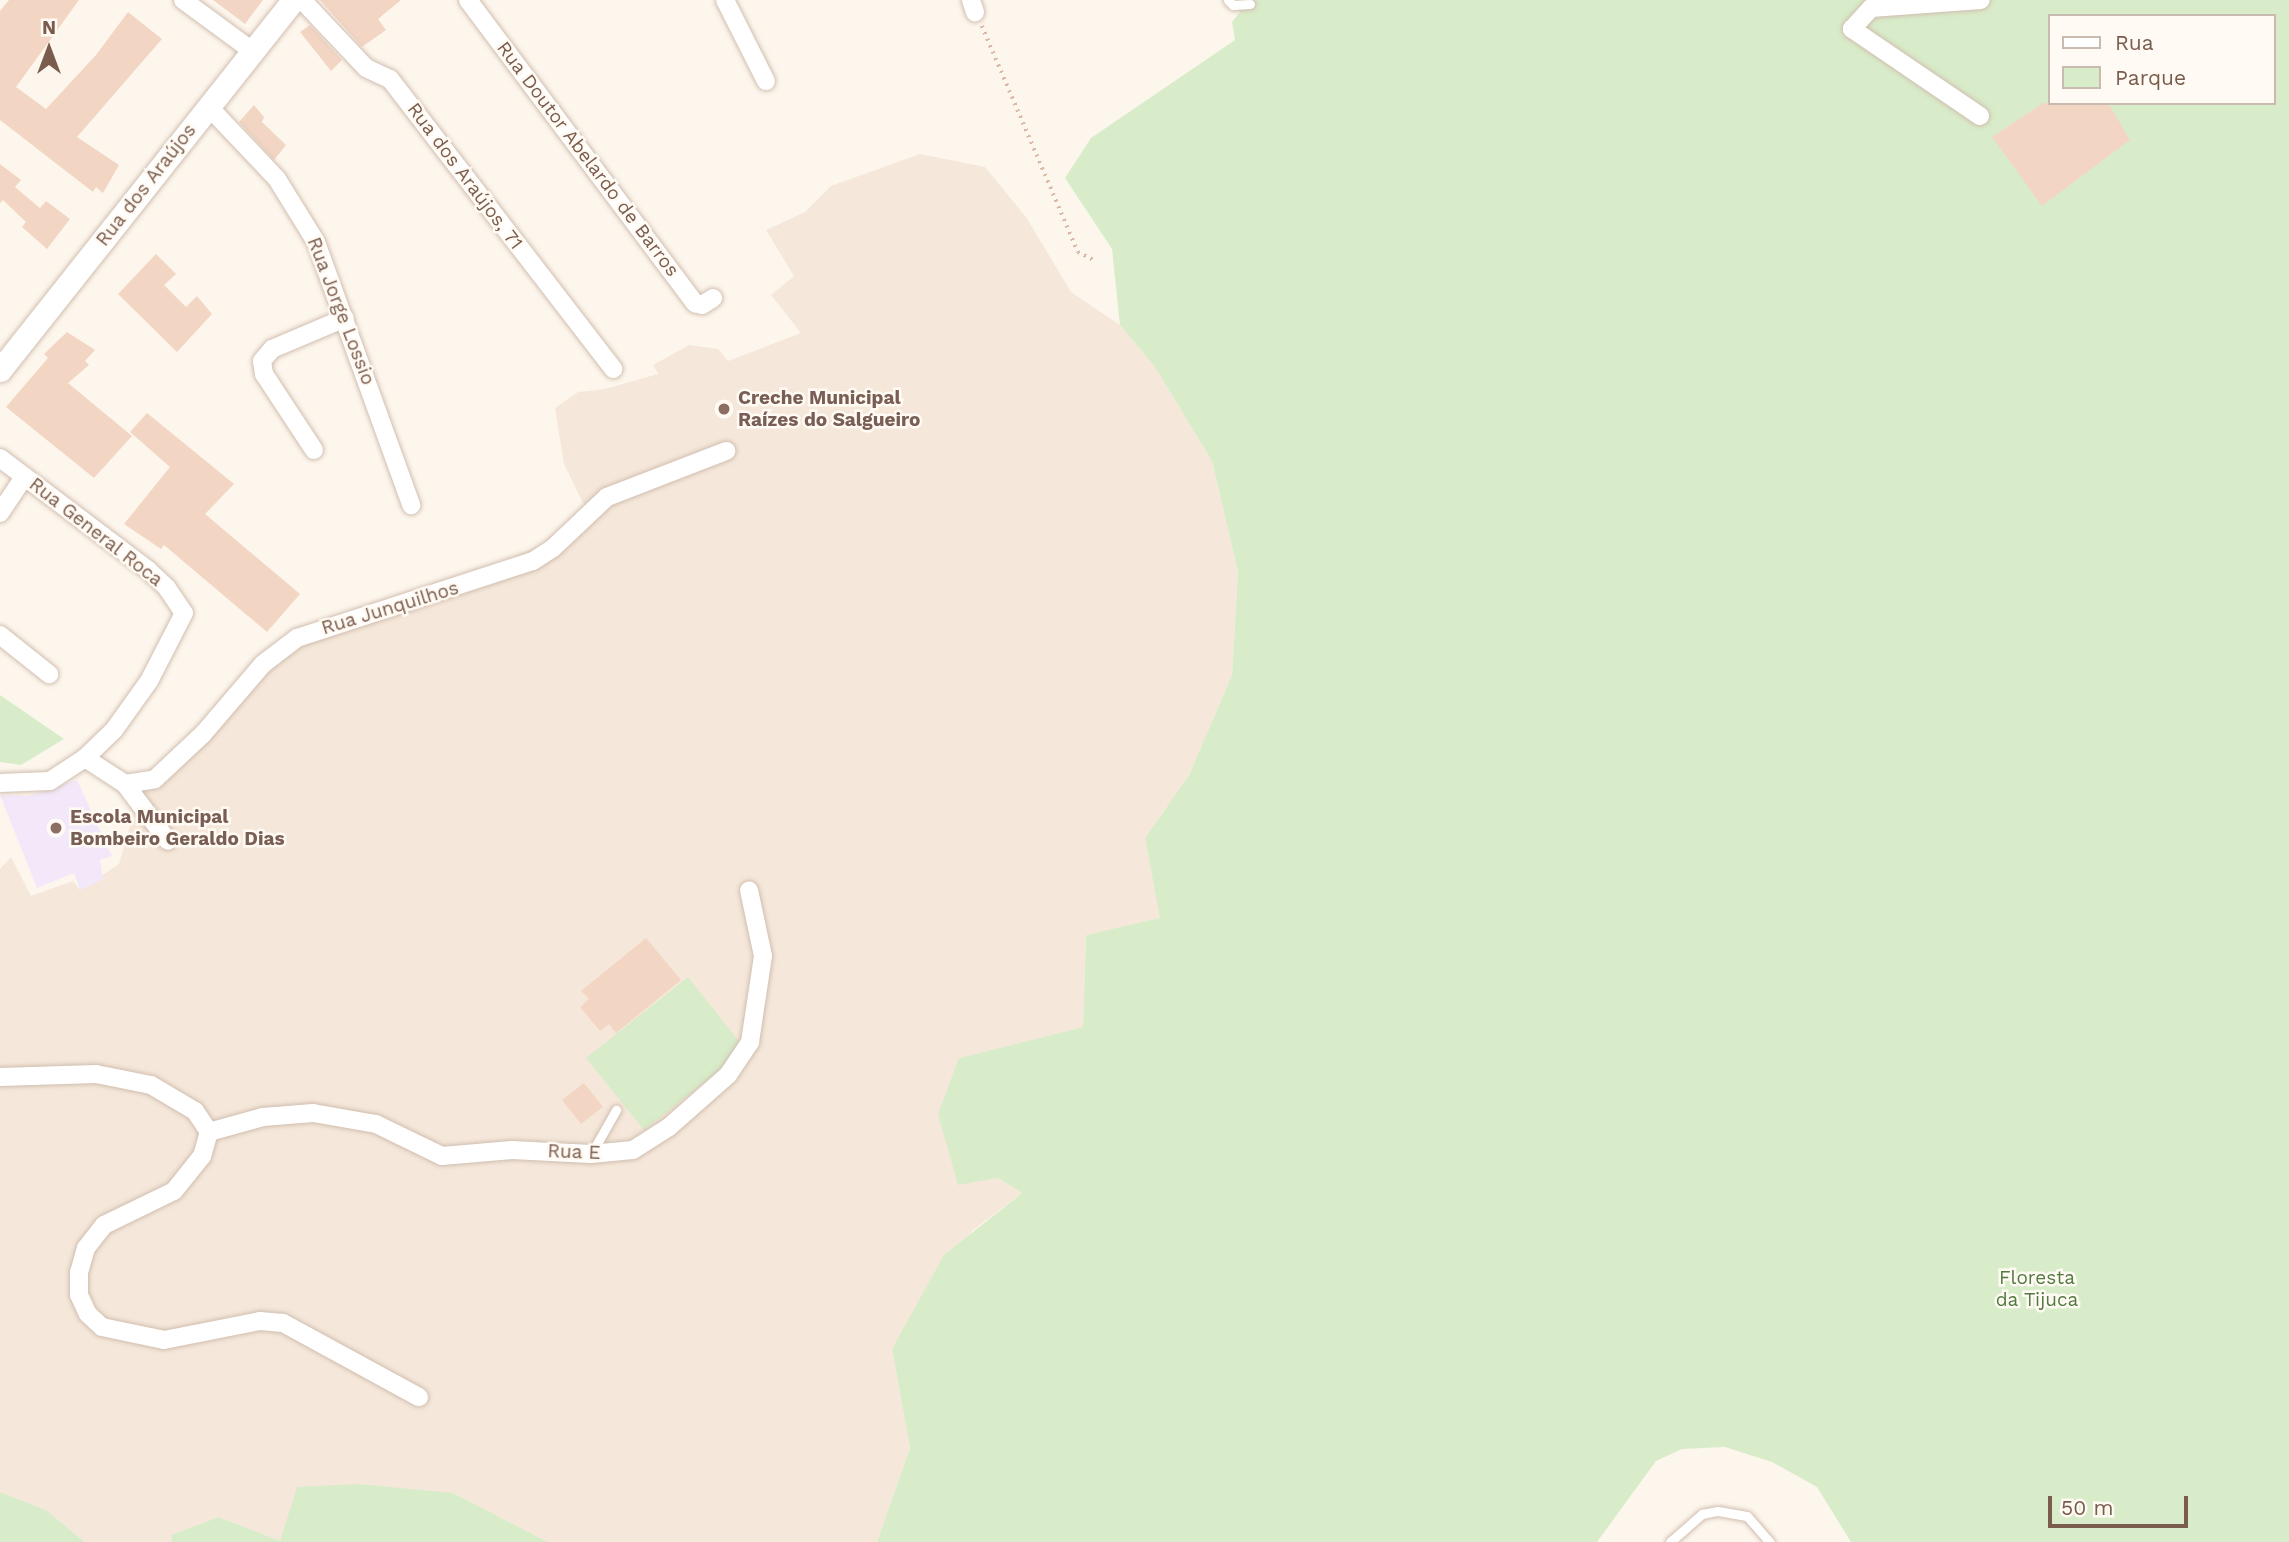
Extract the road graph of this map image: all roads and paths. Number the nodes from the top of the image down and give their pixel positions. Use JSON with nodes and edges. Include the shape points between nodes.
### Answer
{"nodes":[{"id":1,"x":183,"y":0,"type":"edge"},
{"id":2,"x":293,"y":0,"type":"edge"},
{"id":3,"x":302,"y":0,"type":"edge"},
{"id":4,"x":468,"y":0,"type":"edge"},
{"id":5,"x":1228,"y":0,"type":"edge"},
{"id":6,"x":1981,"y":0,"type":"edge"},
{"id":7,"x":727,"y":1,"type":"edge"},
{"id":8,"x":1250,"y":4,"type":"dead end"},
{"id":9,"x":973,"y":6,"type":"edge"},
{"id":10,"x":251,"y":50,"type":"junction"},
{"id":11,"x":766,"y":80,"type":"dead end"},
{"id":12,"x":208,"y":106,"type":"junction"},
{"id":13,"x":1980,"y":116,"type":"dead end"},
{"id":14,"x":1094,"y":260,"type":"dead end"},
{"id":15,"x":713,"y":298,"type":"dead end"},
{"id":16,"x":345,"y":318,"type":"junction"},
{"id":17,"x":612,"y":369,"type":"dead end"},
{"id":18,"x":0,"y":370,"type":"edge"},
{"id":19,"x":314,"y":450,"type":"dead end"},
{"id":20,"x":726,"y":451,"type":"dead end"},
{"id":21,"x":0,"y":458,"type":"edge"},
{"id":22,"x":24,"y":477,"type":"junction"},
{"id":23,"x":411,"y":505,"type":"dead end"},
{"id":24,"x":0,"y":513,"type":"edge"},
{"id":25,"x":0,"y":635,"type":"edge"},
{"id":26,"x":49,"y":674,"type":"dead end"},
{"id":27,"x":85,"y":758,"type":"junction"},
{"id":28,"x":0,"y":783,"type":"edge"},
{"id":29,"x":125,"y":783,"type":"junction"},
{"id":30,"x":168,"y":841,"type":"dead end"},
{"id":31,"x":749,"y":890,"type":"dead end"},
{"id":32,"x":0,"y":1077,"type":"edge"},
{"id":33,"x":616,"y":1110,"type":"dead end"},
{"id":34,"x":209,"y":1132,"type":"junction"},
{"id":35,"x":591,"y":1154,"type":"junction"},
{"id":36,"x":419,"y":1397,"type":"dead end"},
{"id":37,"x":1670,"y":1542,"type":"edge"},
{"id":38,"x":1769,"y":1542,"type":"edge"}],
"edges":[{"from":1,"to":10,"type":"street"},
{"from":2,"to":10,"type":"street","name":"Rua dos Araújos"},
{"from":3,"to":17,"type":"street","name":"Rua dos Araújos, 71","via":[[347,51],[397,87]]},
{"from":4,"to":15,"type":"street","name":"Rua Doutor Abelardo de Barros","via":[[695,303],[702,305]]},
{"from":5,"to":8,"type":"lane","via":[[1233,5]]},
{"from":6,"to":13,"type":"street","via":[[1871,8],[1852,29]]},
{"from":7,"to":11,"type":"street"},
{"from":9,"to":14,"type":"path","via":[[1078,252]]},
{"from":10,"to":12,"type":"street","name":"Rua dos Araújos"},
{"from":12,"to":16,"type":"street","name":"Rua Jorge Lossio","via":[[298,207]]},
{"from":12,"to":18,"type":"street","name":"Rua dos Araújos"},
{"from":16,"to":19,"type":"street","via":[[272,349],[262,361],[264,374]]},
{"from":16,"to":23,"type":"street","name":"Rua Jorge Lossio"},
{"from":20,"to":29,"type":"street","name":"Rua Junquilhos","via":[[607,497],[533,561],[297,638],[263,664],[170,768],[155,779]]},
{"from":21,"to":22,"type":"street","name":"Rua General Roca"},
{"from":22,"to":24,"type":"street"},
{"from":22,"to":27,"type":"street","name":"Rua General Roca","via":[[148,570],[184,613],[149,681],[114,730]]},
{"from":25,"to":26,"type":"street"},
{"from":27,"to":28,"type":"street","via":[[50,781]]},
{"from":27,"to":29,"type":"street"},
{"from":29,"to":30,"type":"street"},
{"from":31,"to":35,"type":"street","name":"Rua E","via":[[763,956],[757,1010],[742,1058],[652,1140],[633,1150]]},
{"from":32,"to":34,"type":"street","via":[[96,1074],[151,1084],[195,1111]]},
{"from":33,"to":35,"type":"lane"},
{"from":34,"to":35,"type":"street","name":"Rua E","via":[[263,1117],[313,1113],[376,1124],[442,1156],[512,1150]]},
{"from":34,"to":36,"type":"street","via":[[202,1156],[174,1192],[104,1226],[86,1248],[79,1295],[88,1314],[102,1328],[164,1340],[260,1321],[283,1323]]},
{"from":37,"to":38,"type":"lane","via":[[1702,1514],[1718,1511],[1747,1516]]}]}
